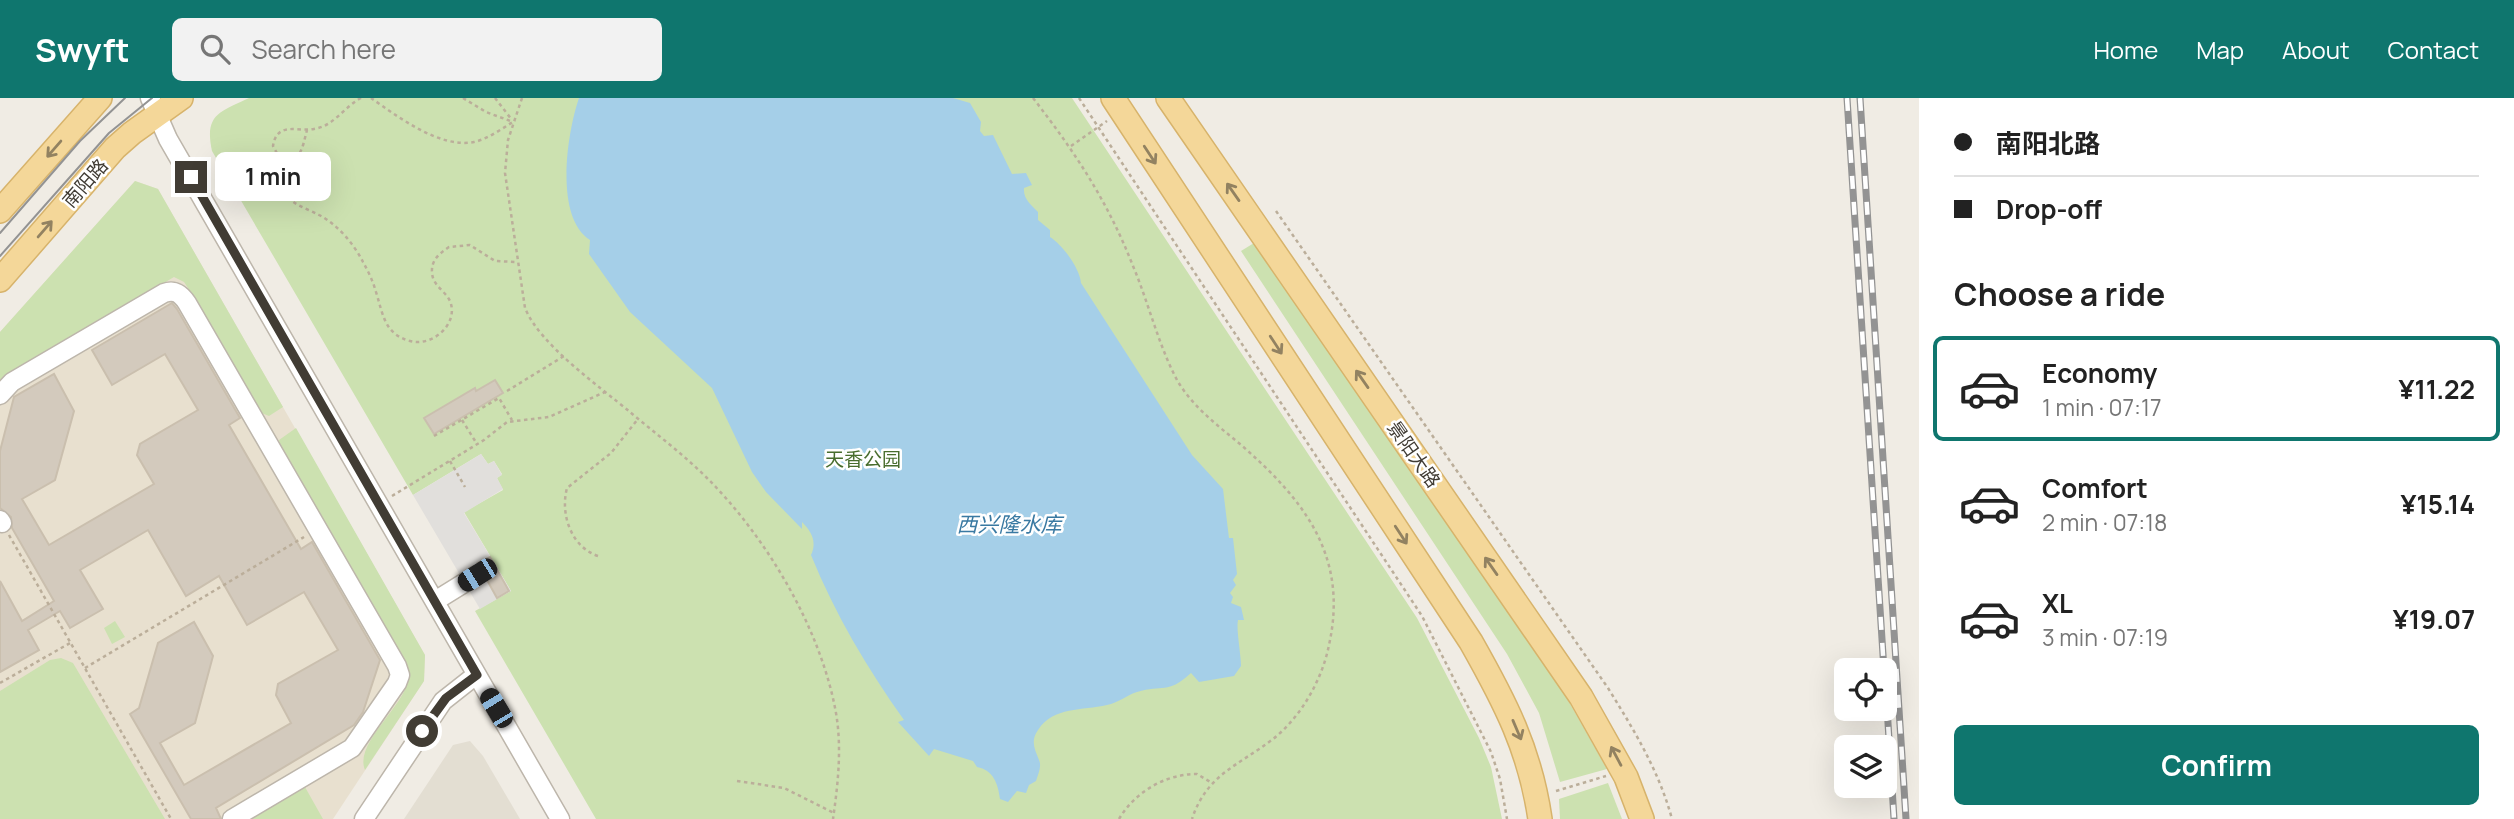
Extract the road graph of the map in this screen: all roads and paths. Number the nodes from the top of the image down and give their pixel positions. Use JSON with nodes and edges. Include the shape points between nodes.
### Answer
{"nodes":[{"id":1,"x":100,"y":98,"type":"edge"},
{"id":2,"x":181,"y":98,"type":"edge"},
{"id":3,"x":361,"y":98,"type":"edge"},
{"id":4,"x":372,"y":98,"type":"edge"},
{"id":5,"x":463,"y":98,"type":"edge"},
{"id":6,"x":495,"y":98,"type":"edge"},
{"id":7,"x":522,"y":98,"type":"edge"},
{"id":8,"x":1033,"y":98,"type":"edge"},
{"id":9,"x":1079,"y":98,"type":"edge"},
{"id":10,"x":1168,"y":98,"type":"edge"},
{"id":11,"x":1117,"y":105,"type":"edge"},
{"id":12,"x":153,"y":106,"type":"edge"},
{"id":13,"x":513,"y":122,"type":"junction"},
{"id":14,"x":1098,"y":127,"type":"junction"},
{"id":15,"x":307,"y":130,"type":"junction"},
{"id":16,"x":1071,"y":146,"type":"junction"},
{"id":17,"x":284,"y":168,"type":"junction"},
{"id":18,"x":0,"y":211,"type":"edge"},
{"id":19,"x":1276,"y":211,"type":"dead end"},
{"id":20,"x":518,"y":262,"type":"junction"},
{"id":21,"x":0,"y":280,"type":"edge"},
{"id":22,"x":564,"y":356,"type":"junction"},
{"id":23,"x":507,"y":391,"type":"dead end"},
{"id":24,"x":605,"y":392,"type":"junction"},
{"id":25,"x":0,"y":395,"type":"edge"},
{"id":26,"x":638,"y":419,"type":"junction"},
{"id":27,"x":462,"y":420,"type":"junction"},
{"id":28,"x":512,"y":420,"type":"junction"},
{"id":29,"x":434,"y":436,"type":"dead end"},
{"id":30,"x":477,"y":444,"type":"junction"},
{"id":31,"x":450,"y":461,"type":"junction"},
{"id":32,"x":465,"y":486,"type":"dead end"},
{"id":33,"x":380,"y":503,"type":"junction"},
{"id":34,"x":1,"y":522,"type":"edge"},
{"id":35,"x":318,"y":529,"type":"junction"},
{"id":36,"x":598,"y":556,"type":"dead end"},
{"id":37,"x":477,"y":575,"type":"dead end"},
{"id":38,"x":435,"y":601,"type":"junction"},
{"id":39,"x":70,"y":642,"type":"junction"},
{"id":40,"x":85,"y":668,"type":"junction"},
{"id":41,"x":477,"y":675,"type":"junction"},
{"id":42,"x":0,"y":683,"type":"edge"},
{"id":43,"x":1606,"y":776,"type":"dead end"},
{"id":44,"x":737,"y":781,"type":"dead end"},
{"id":45,"x":1212,"y":783,"type":"junction"},
{"id":46,"x":1556,"y":791,"type":"dead end"},
{"id":47,"x":834,"y":813,"type":"junction"},
{"id":48,"x":171,"y":819,"type":"edge"},
{"id":49,"x":232,"y":819,"type":"edge"},
{"id":50,"x":364,"y":819,"type":"edge"},
{"id":51,"x":560,"y":819,"type":"edge"},
{"id":52,"x":833,"y":819,"type":"edge"},
{"id":53,"x":1119,"y":819,"type":"edge"},
{"id":54,"x":1192,"y":819,"type":"edge"},
{"id":55,"x":1507,"y":819,"type":"edge"},
{"id":56,"x":1540,"y":819,"type":"edge"},
{"id":57,"x":1642,"y":819,"type":"edge"},
{"id":58,"x":1672,"y":819,"type":"edge"}],
"edges":[{"from":1,"to":18,"type":"main road","one_way":true},
{"from":2,"to":12,"type":"main road","name":"南阳路"},
{"from":3,"to":15,"type":"path","via":[[328,124]]},
{"from":4,"to":13,"type":"path","via":[[418,130],[452,141],[472,143]]},
{"from":5,"to":13,"type":"path"},
{"from":6,"to":13,"type":"path"},
{"from":7,"to":13,"type":"path"},
{"from":8,"to":16,"type":"path"},
{"from":9,"to":14,"type":"path"},
{"from":57,"to":10,"type":"main road","name":"景阳大路","one_way":true,"via":[[1626,777],[1581,697]]},
{"from":11,"to":14,"type":"path"},
{"from":11,"to":56,"type":"main road","one_way":true,"via":[[1471,642],[1525,749]]},
{"from":21,"to":12,"type":"main road","name":"南阳路","one_way":true},
{"from":12,"to":33,"type":"street"},
{"from":13,"to":20,"type":"path","via":[[505,173]]},
{"from":14,"to":16,"type":"path"},
{"from":14,"to":55,"type":"path","via":[[1422,616],[1487,742]]},
{"from":15,"to":17,"type":"path","via":[[300,154]]},
{"from":15,"to":17,"type":"path","via":[[286,129],[275,138],[274,149]]},
{"from":16,"to":45,"type":"path","via":[[1127,250],[1179,383],[1210,419],[1292,494],[1314,529],[1328,565],[1332,628],[1314,688],[1275,738]]},
{"from":17,"to":20,"type":"path","via":[[291,200],[325,218],[353,246],[375,288],[383,319],[394,333],[409,341],[433,338],[449,324],[451,302],[432,273],[433,262],[449,247],[470,245],[495,261]]},
{"from":19,"to":58,"type":"path","via":[[1608,688],[1649,758]]},
{"from":20,"to":22,"type":"path","via":[[528,316]]},
{"from":22,"to":23,"type":"path"},
{"from":22,"to":24,"type":"path"},
{"from":24,"to":26,"type":"path"},
{"from":24,"to":28,"type":"path","via":[[550,417]]},
{"from":25,"to":35,"type":"street","via":[[24,375],[164,293],[175,291],[187,303]]},
{"from":26,"to":36,"type":"path","via":[[611,453],[567,488],[564,505],[572,534],[586,552]]},
{"from":26,"to":47,"type":"path","via":[[709,480],[763,547],[797,604],[823,664],[836,714],[839,778]]},
{"from":27,"to":28,"type":"path","via":[[499,398]]},
{"from":27,"to":29,"type":"path"},
{"from":27,"to":30,"type":"path"},
{"from":28,"to":30,"type":"path"},
{"from":30,"to":31,"type":"path"},
{"from":31,"to":32,"type":"path"},
{"from":31,"to":33,"type":"path"},
{"from":33,"to":38,"type":"street"},
{"from":34,"to":39,"type":"path"},
{"from":35,"to":40,"type":"path"},
{"from":35,"to":49,"type":"street","via":[[397,666],[399,679],[352,748]]},
{"from":37,"to":38,"type":"street"},
{"from":38,"to":41,"type":"street"},
{"from":39,"to":40,"type":"path"},
{"from":39,"to":42,"type":"path"},
{"from":40,"to":48,"type":"path"},
{"from":41,"to":50,"type":"street","via":[[443,701]]},
{"from":41,"to":51,"type":"street"},
{"from":43,"to":46,"type":"path"},
{"from":44,"to":47,"type":"path","via":[[784,788]]},
{"from":45,"to":53,"type":"path","via":[[1197,774],[1161,782],[1134,800]]},
{"from":45,"to":54,"type":"path"},
{"from":47,"to":52,"type":"path"}]}
